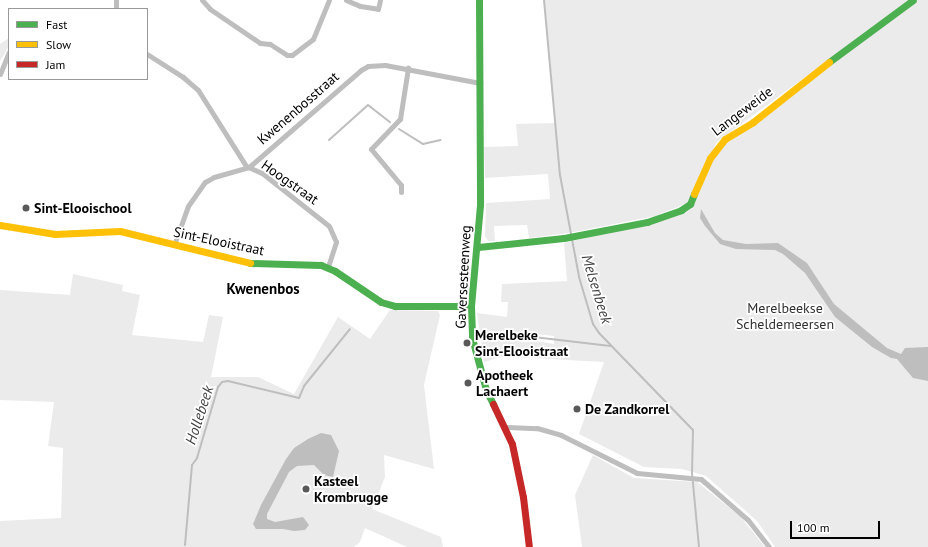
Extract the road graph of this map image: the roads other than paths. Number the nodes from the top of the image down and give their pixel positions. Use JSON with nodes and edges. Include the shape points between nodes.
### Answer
{"nodes":[{"id":1,"x":202,"y":0,"type":"edge"},
{"id":2,"x":329,"y":0,"type":"edge"},
{"id":3,"x":346,"y":0,"type":"edge"},
{"id":4,"x":380,"y":0,"type":"edge"},
{"id":5,"x":478,"y":0,"type":"edge"},
{"id":6,"x":913,"y":0,"type":"edge"},
{"id":7,"x":8,"y":54,"type":"edge"},
{"id":8,"x":148,"y":55,"type":"edge"},
{"id":9,"x":1,"y":66,"type":"edge"},
{"id":10,"x":408,"y":68,"type":"junction"},
{"id":11,"x":0,"y":74,"type":"edge"},
{"id":12,"x":480,"y":83,"type":"junction"},
{"id":13,"x":248,"y":167,"type":"junction"},
{"id":14,"x":401,"y":192,"type":"dead end"},
{"id":15,"x":0,"y":226,"type":"edge"},
{"id":16,"x":174,"y":245,"type":"junction"},
{"id":17,"x":478,"y":247,"type":"junction"},
{"id":18,"x":328,"y":266,"type":"junction"},
{"id":19,"x":471,"y":306,"type":"junction"},
{"id":20,"x":504,"y":427,"type":"junction"},
{"id":21,"x":529,"y":547,"type":"edge"},
{"id":22,"x":769,"y":547,"type":"edge"}],
"edges":[{"from":1,"to":2,"type":"street","via":[[210,9],[256,40],[292,55],[313,39]]},
{"from":3,"to":4,"type":"street","via":[[378,9]]},
{"from":5,"to":12,"type":"street","name":"Gaversesteenweg"},
{"from":6,"to":17,"type":"street","name":"Langeweide","via":[[856,40],[753,122],[716,147],[698,188],[685,208],[653,220],[566,238]]},
{"from":7,"to":9,"type":"street"},
{"from":8,"to":13,"type":"street","name":"Hoogstraat","via":[[198,90],[242,163]]},
{"from":9,"to":11,"type":"street"},
{"from":10,"to":12,"type":"street","name":"Kwenenbosstraat","via":[[468,83]]},
{"from":10,"to":13,"type":"street","name":"Kwenenbosstraat","via":[[377,65],[361,70]]},
{"from":10,"to":14,"type":"street","via":[[400,119],[371,149],[401,185]]},
{"from":12,"to":17,"type":"street","name":"Gaversesteenweg"},
{"from":13,"to":16,"type":"street","name":"Kwenenbosstraat","via":[[214,177],[201,187],[183,217]]},
{"from":13,"to":18,"type":"street","name":"Hoogstraat","via":[[262,173],[329,226],[336,242]]},
{"from":15,"to":16,"type":"street","name":"Sint-Elooistraat","via":[[55,234],[120,231]]},
{"from":16,"to":18,"type":"street","name":"Sint-Elooistraat","via":[[250,263]]},
{"from":17,"to":19,"type":"street","name":"Gaversesteenweg"},
{"from":18,"to":19,"type":"street","name":"Sint-Elooistraat","via":[[381,302],[395,306]]},
{"from":19,"to":20,"type":"street","name":"Gaversesteenweg","via":[[472,338],[476,358],[486,390]]},
{"from":20,"to":21,"type":"street","name":"Gaversesteenweg","via":[[517,466]]},
{"from":20,"to":22,"type":"street","via":[[537,428],[562,435],[637,473],[697,478],[748,520]]}]}
